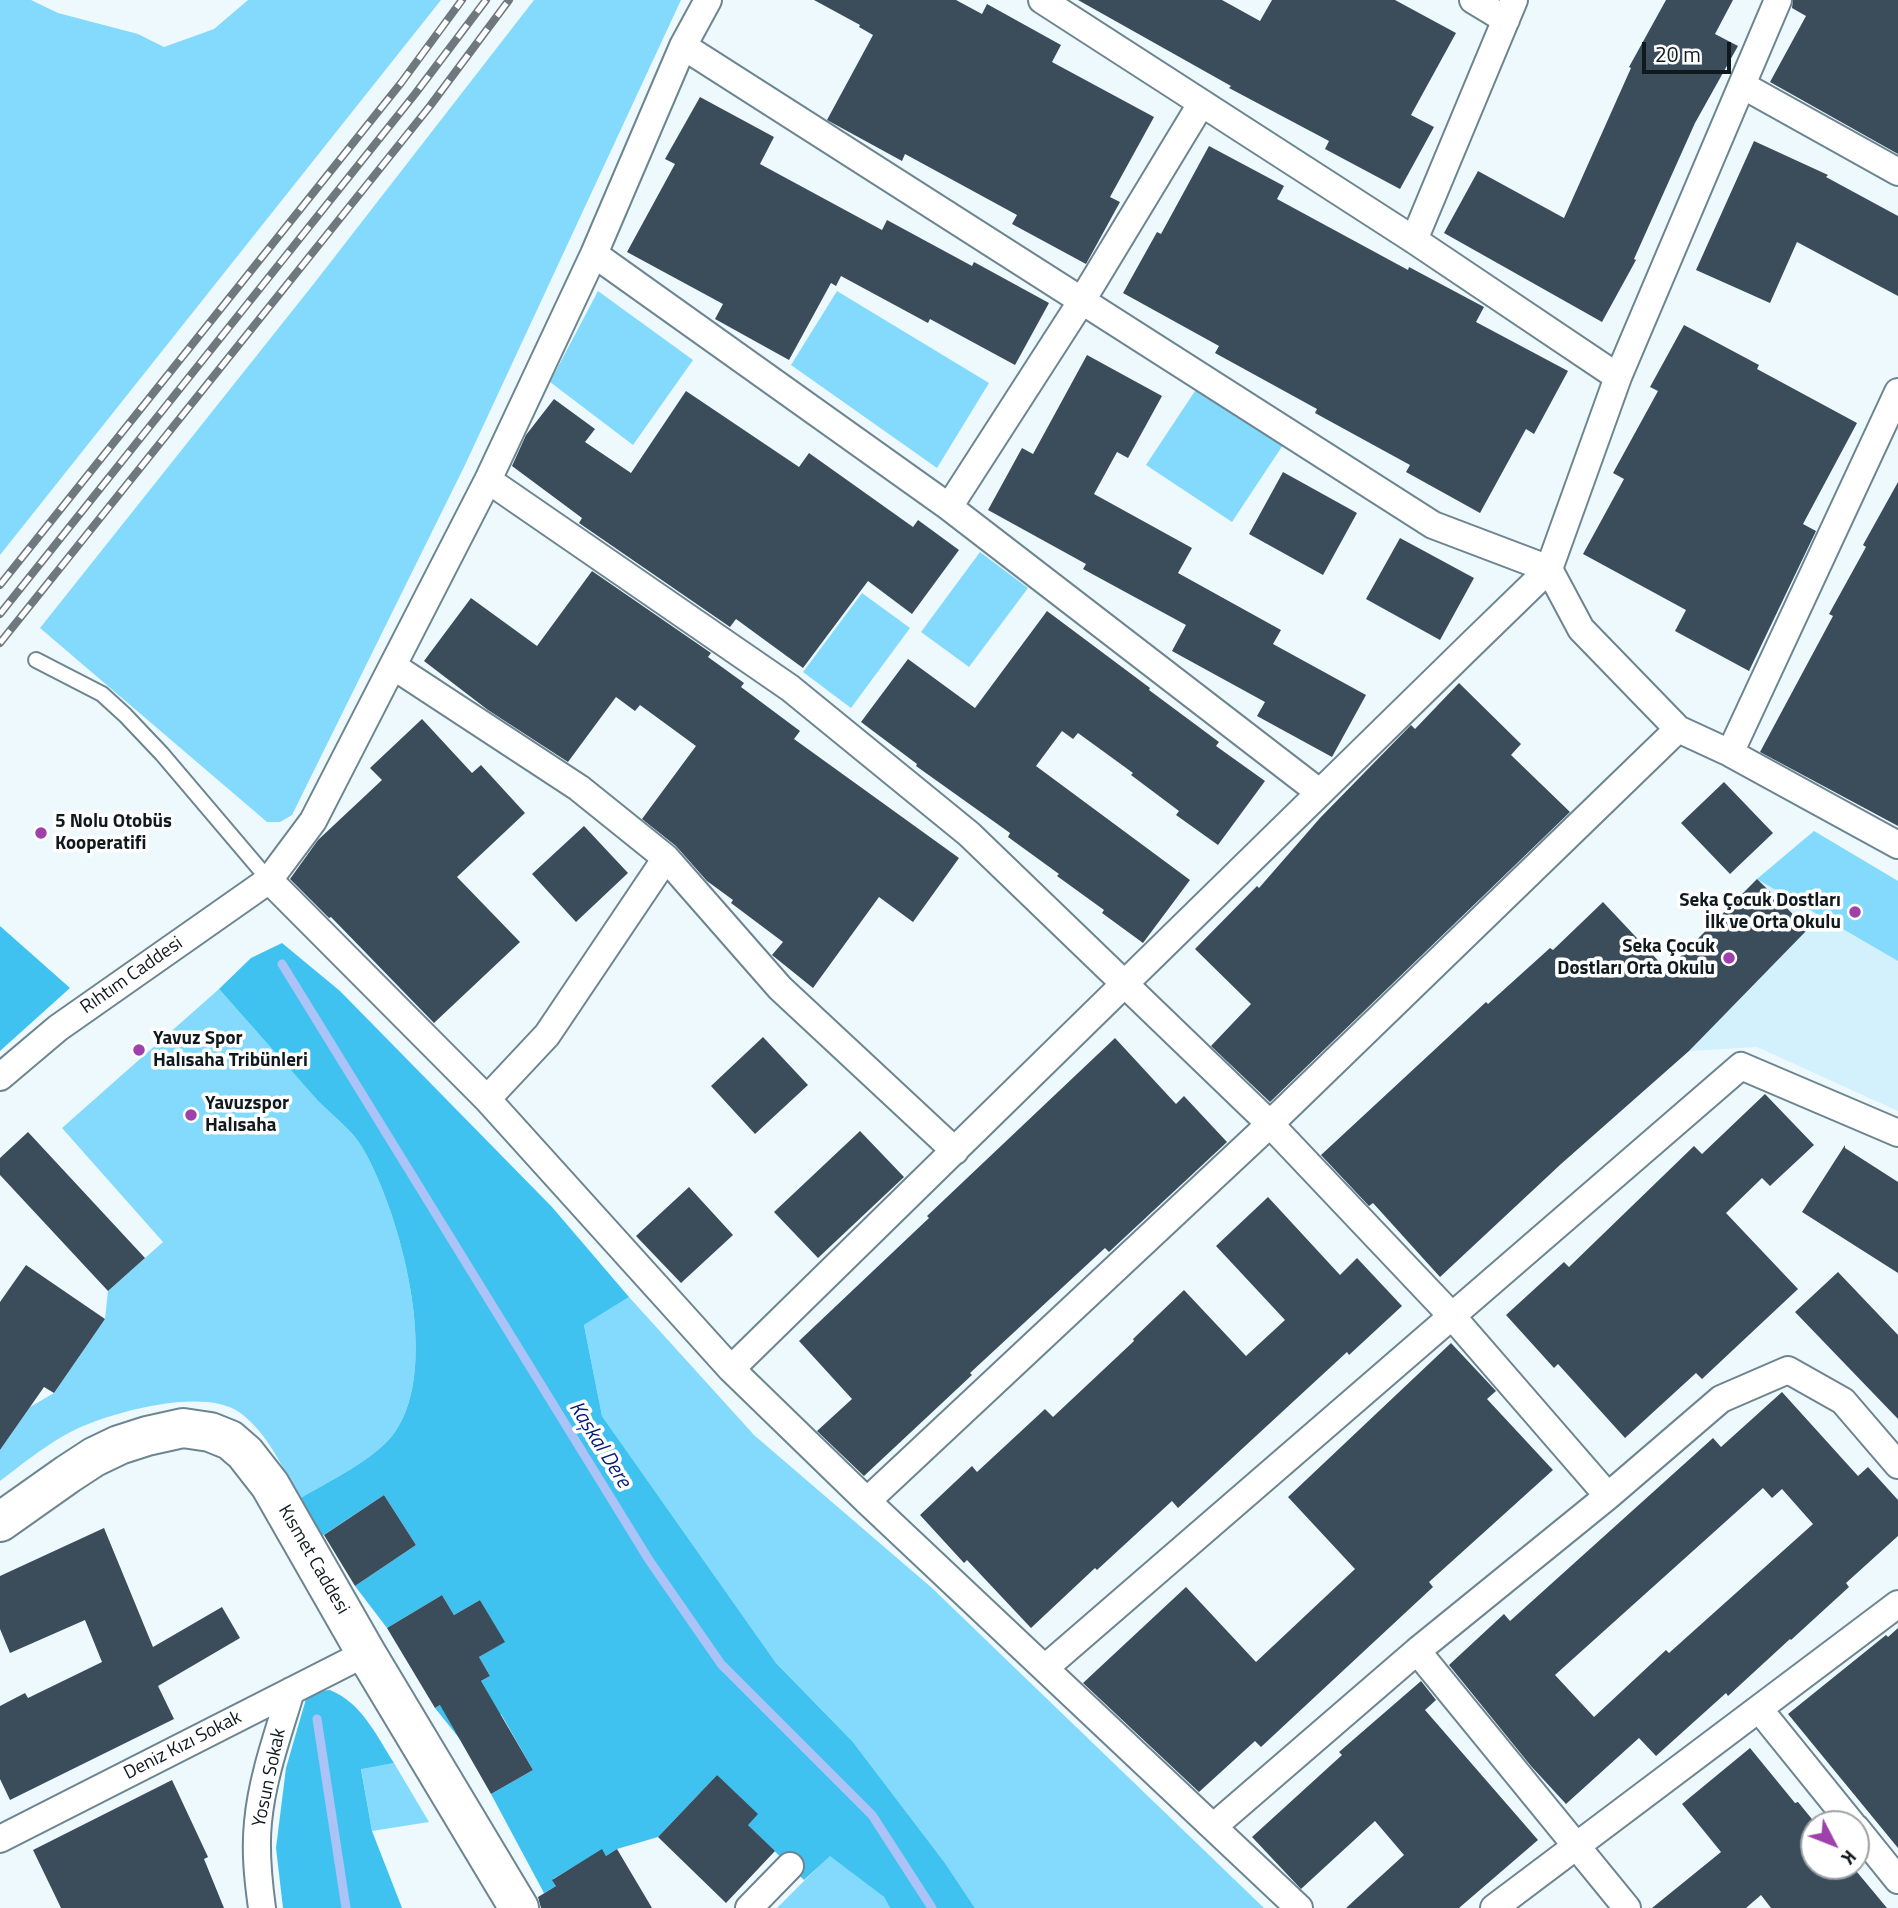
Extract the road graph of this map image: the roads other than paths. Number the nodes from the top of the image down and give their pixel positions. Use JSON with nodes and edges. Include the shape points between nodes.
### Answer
{"nodes":[{"id":1,"x":708,"y":0,"type":"edge"},
{"id":2,"x":1042,"y":0,"type":"edge"},
{"id":3,"x":1473,"y":0,"type":"edge"},
{"id":4,"x":1778,"y":0,"type":"edge"},
{"id":5,"x":1510,"y":10,"type":"edge"},
{"id":6,"x":683,"y":46,"type":"junction"},
{"id":7,"x":1742,"y":85,"type":"junction"},
{"id":8,"x":1200,"y":104,"type":"junction"},
{"id":9,"x":1898,"y":172,"type":"edge"},
{"id":10,"x":1415,"y":240,"type":"junction"},
{"id":11,"x":594,"y":254,"type":"junction"},
{"id":12,"x":1081,"y":302,"type":"junction"},
{"id":13,"x":1618,"y":377,"type":"junction"},
{"id":14,"x":1898,"y":392,"type":"edge"},
{"id":15,"x":488,"y":480,"type":"junction"},
{"id":16,"x":949,"y":506,"type":"junction"},
{"id":17,"x":1549,"y":569,"type":"junction"},
{"id":18,"x":36,"y":660,"type":"dead end"},
{"id":19,"x":393,"y":666,"type":"junction"},
{"id":20,"x":1678,"y":729,"type":"junction"},
{"id":21,"x":1730,"y":753,"type":"junction"},
{"id":22,"x":1319,"y":792,"type":"junction"},
{"id":23,"x":1898,"y":845,"type":"edge"},
{"id":24,"x":666,"y":858,"type":"junction"},
{"id":25,"x":269,"y":880,"type":"junction"},
{"id":26,"x":1123,"y":984,"type":"junction"},
{"id":27,"x":0,"y":1077,"type":"edge"},
{"id":28,"x":487,"y":1099,"type":"junction"},
{"id":29,"x":1270,"y":1124,"type":"junction"},
{"id":30,"x":1898,"y":1133,"type":"edge"},
{"id":31,"x":955,"y":1151,"type":"junction"},
{"id":32,"x":1451,"y":1315,"type":"junction"},
{"id":33,"x":732,"y":1369,"type":"junction"},
{"id":34,"x":1898,"y":1465,"type":"edge"},
{"id":35,"x":1608,"y":1496,"type":"junction"},
{"id":36,"x":867,"y":1501,"type":"junction"},
{"id":37,"x":0,"y":1521,"type":"edge"},
{"id":38,"x":1898,"y":1604,"type":"edge"},
{"id":39,"x":1417,"y":1651,"type":"junction"},
{"id":40,"x":366,"y":1653,"type":"junction"},
{"id":41,"x":1045,"y":1668,"type":"junction"},
{"id":42,"x":291,"y":1691,"type":"junction"},
{"id":43,"x":1759,"y":1709,"type":"junction"},
{"id":44,"x":1841,"y":1810,"type":"edge"},
{"id":45,"x":1213,"y":1826,"type":"junction"},
{"id":46,"x":0,"y":1839,"type":"edge"},
{"id":47,"x":1870,"y":1845,"type":"edge"},
{"id":48,"x":1577,"y":1847,"type":"junction"},
{"id":49,"x":790,"y":1866,"type":"dead end"},
{"id":50,"x":1898,"y":1880,"type":"edge"},
{"id":51,"x":262,"y":1908,"type":"edge"},
{"id":52,"x":519,"y":1908,"type":"edge"},
{"id":53,"x":749,"y":1908,"type":"edge"},
{"id":54,"x":1299,"y":1908,"type":"edge"},
{"id":55,"x":1494,"y":1908,"type":"edge"},
{"id":56,"x":1627,"y":1908,"type":"edge"}],
"edges":[{"from":1,"to":6,"type":"street","name":"Rıhtım Caddesi"},
{"from":2,"to":8,"type":"street"},
{"from":3,"to":5,"type":"street"},
{"from":4,"to":7,"type":"street"},
{"from":5,"to":10,"type":"street"},
{"from":6,"to":11,"type":"street","name":"Rıhtım Caddesi"},
{"from":6,"to":12,"type":"street"},
{"from":7,"to":9,"type":"street"},
{"from":7,"to":13,"type":"street"},
{"from":8,"to":10,"type":"street"},
{"from":8,"to":12,"type":"street"},
{"from":10,"to":13,"type":"street"},
{"from":11,"to":15,"type":"street","name":"Rıhtım Caddesi"},
{"from":11,"to":16,"type":"street"},
{"from":12,"to":16,"type":"street"},
{"from":12,"to":17,"type":"street","via":[[1433,525]]},
{"from":13,"to":17,"type":"street"},
{"from":14,"to":21,"type":"street"},
{"from":15,"to":19,"type":"street","name":"Rıhtım Caddesi"},
{"from":15,"to":26,"type":"street","via":[[790,688],[969,834]]},
{"from":16,"to":22,"type":"street"},
{"from":17,"to":20,"type":"street","via":[[1581,629]]},
{"from":17,"to":22,"type":"street"},
{"from":18,"to":25,"type":"lane","via":[[102,694],[125,715]]},
{"from":19,"to":24,"type":"street","via":[[579,788]]},
{"from":19,"to":25,"type":"street","name":"Rıhtım Caddesi","via":[[313,821]]},
{"from":20,"to":21,"type":"street"},
{"from":20,"to":29,"type":"street"},
{"from":21,"to":23,"type":"street"},
{"from":22,"to":26,"type":"street"},
{"from":24,"to":28,"type":"street","via":[[547,1035]]},
{"from":24,"to":31,"type":"street","via":[[780,988]]},
{"from":25,"to":27,"type":"street","name":"Rıhtım Caddesi","via":[[58,1028]]},
{"from":25,"to":28,"type":"street"},
{"from":26,"to":29,"type":"street"},
{"from":26,"to":31,"type":"street"},
{"from":28,"to":33,"type":"street"},
{"from":29,"to":32,"type":"street"},
{"from":29,"to":36,"type":"street"},
{"from":30,"to":32,"type":"street","via":[[1741,1066]]},
{"from":31,"to":33,"type":"street"},
{"from":32,"to":35,"type":"street"},
{"from":32,"to":41,"type":"street"},
{"from":33,"to":36,"type":"street"},
{"from":34,"to":35,"type":"street","via":[[1843,1401],[1788,1370],[1721,1399]]},
{"from":35,"to":39,"type":"street"},
{"from":36,"to":41,"type":"street"},
{"from":37,"to":40,"type":"main road","name":"Kısmet Caddesi","via":[[77,1468],[119,1446],[183,1428],[211,1432],[230,1440],[260,1469]]},
{"from":38,"to":43,"type":"street"},
{"from":39,"to":45,"type":"street"},
{"from":39,"to":48,"type":"street"},
{"from":40,"to":42,"type":"street","name":"Deniz Kızı Sokak"},
{"from":40,"to":52,"type":"main road","name":"Kısmet Caddesi"},
{"from":41,"to":45,"type":"street"},
{"from":42,"to":46,"type":"street","name":"Deniz Kızı Sokak"},
{"from":42,"to":51,"type":"street","name":"Yosun Sokak","via":[[258,1821]]},
{"from":43,"to":44,"type":"street"},
{"from":43,"to":48,"type":"street"},
{"from":45,"to":54,"type":"street"},
{"from":47,"to":50,"type":"street"},
{"from":48,"to":55,"type":"street"},
{"from":48,"to":56,"type":"street"},
{"from":49,"to":53,"type":"street"}]}
